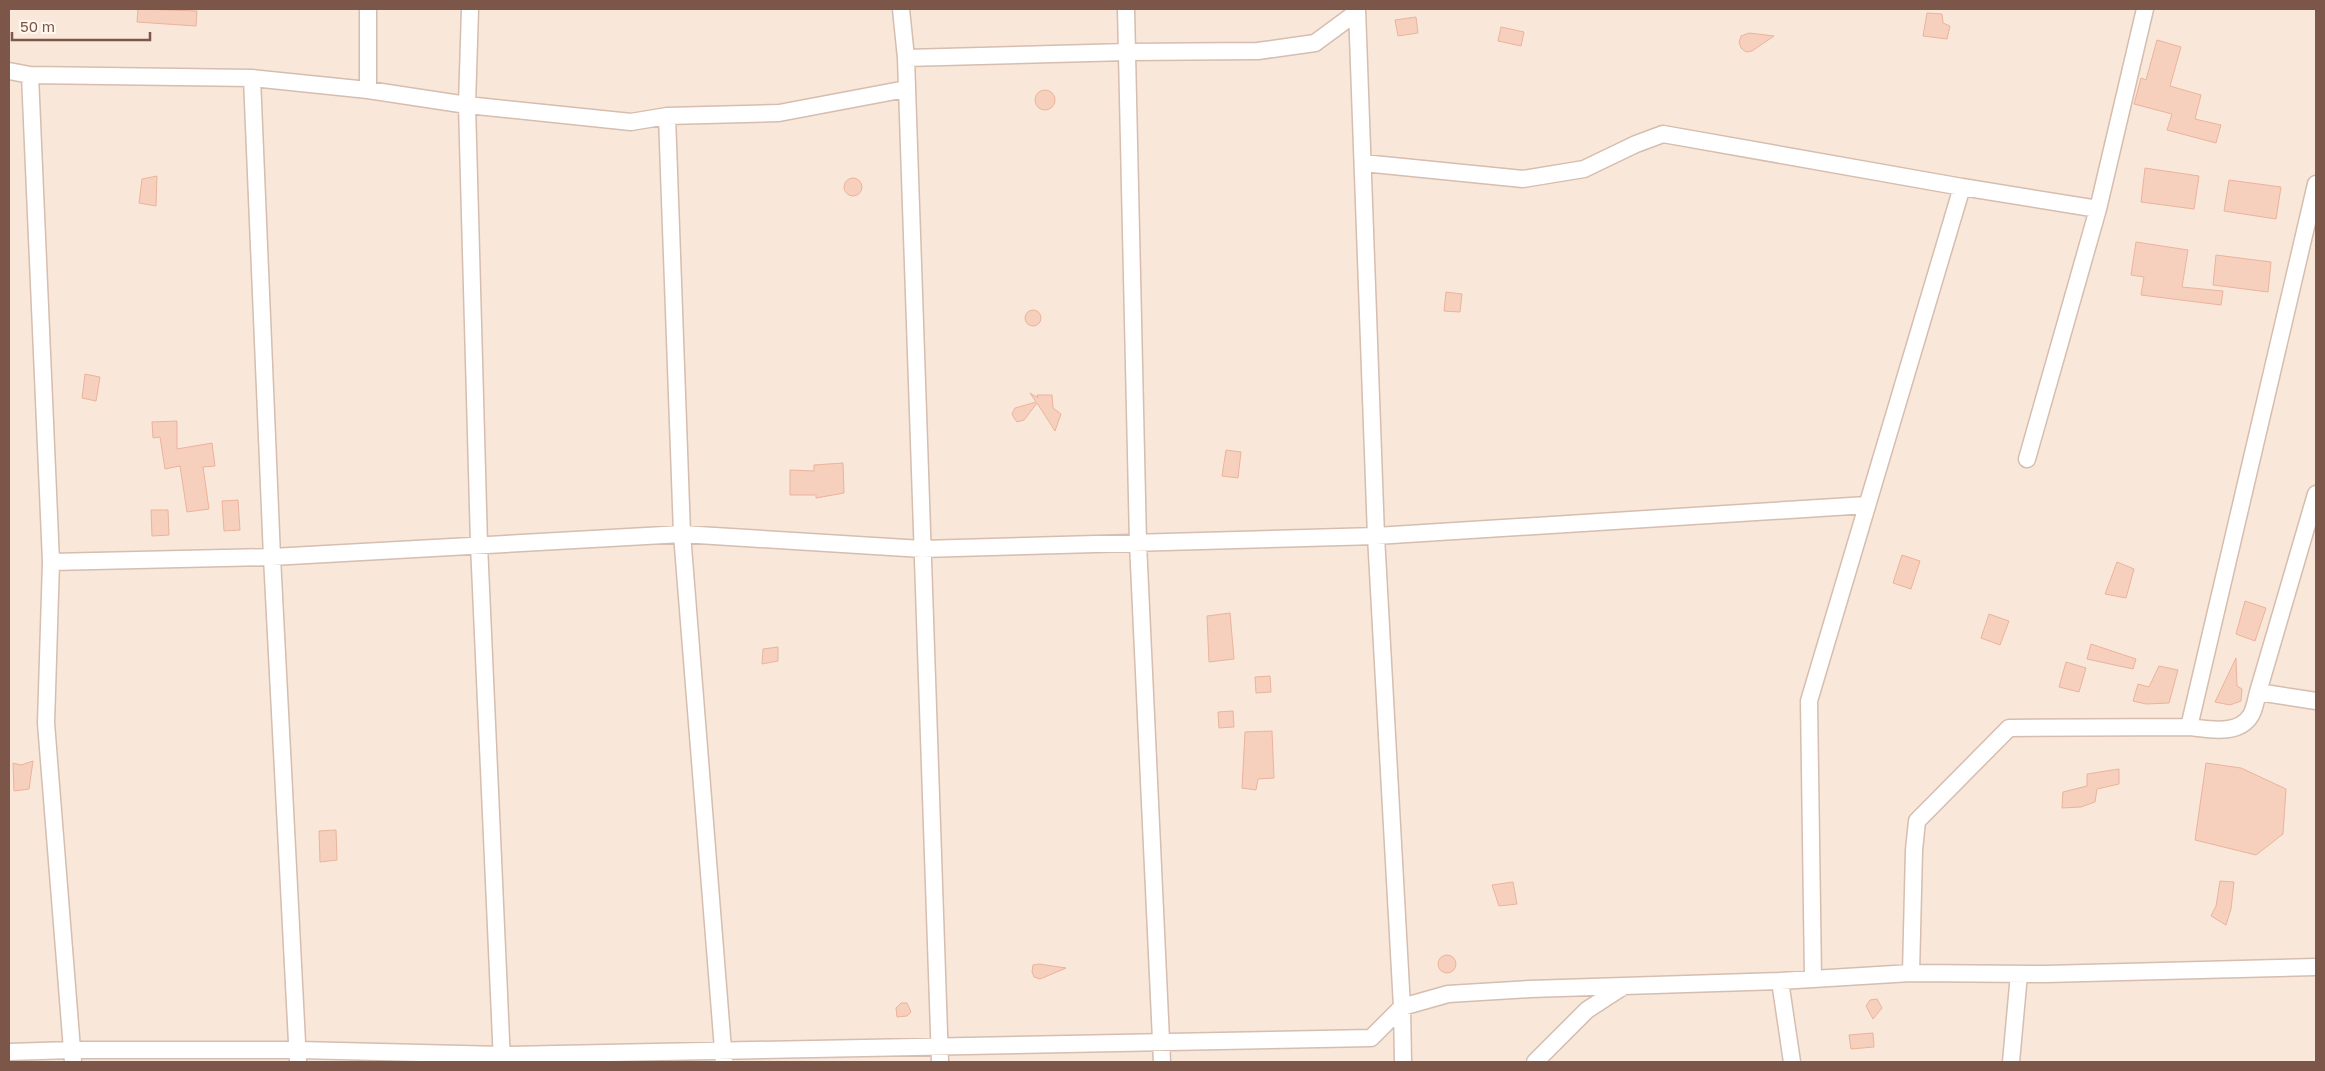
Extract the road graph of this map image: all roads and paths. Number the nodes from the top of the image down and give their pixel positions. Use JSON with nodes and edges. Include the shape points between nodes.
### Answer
{"nodes":[{"id":1,"x":368,"y":9,"type":"edge"},
{"id":2,"x":470,"y":9,"type":"edge"},
{"id":3,"x":901,"y":9,"type":"edge"},
{"id":4,"x":1126,"y":9,"type":"edge"},
{"id":5,"x":2145,"y":9,"type":"edge"},
{"id":6,"x":1357,"y":10,"type":"edge"},
{"id":7,"x":1127,"y":52,"type":"junction"},
{"id":8,"x":906,"y":58,"type":"junction"},
{"id":9,"x":9,"y":71,"type":"edge"},
{"id":10,"x":30,"y":75,"type":"junction"},
{"id":11,"x":252,"y":78,"type":"junction"},
{"id":12,"x":906,"y":89,"type":"junction"},
{"id":13,"x":368,"y":90,"type":"junction"},
{"id":14,"x":467,"y":105,"type":"junction"},
{"id":15,"x":667,"y":116,"type":"junction"},
{"id":16,"x":1362,"y":164,"type":"junction"},
{"id":17,"x":2316,"y":184,"type":"edge"},
{"id":18,"x":1962,"y":187,"type":"junction"},
{"id":19,"x":2098,"y":209,"type":"junction"},
{"id":20,"x":2027,"y":459,"type":"dead end"},
{"id":21,"x":2316,"y":494,"type":"edge"},
{"id":22,"x":1867,"y":505,"type":"junction"},
{"id":23,"x":682,"y":534,"type":"junction"},
{"id":24,"x":1376,"y":536,"type":"junction"},
{"id":25,"x":1138,"y":543,"type":"junction"},
{"id":26,"x":479,"y":544,"type":"junction"},
{"id":27,"x":922,"y":549,"type":"junction"},
{"id":28,"x":272,"y":557,"type":"junction"},
{"id":29,"x":51,"y":562,"type":"junction"},
{"id":30,"x":2258,"y":692,"type":"junction"},
{"id":31,"x":2316,"y":701,"type":"edge"},
{"id":32,"x":2189,"y":726,"type":"junction"},
{"id":33,"x":2316,"y":967,"type":"edge"},
{"id":34,"x":1911,"y":973,"type":"junction"},
{"id":35,"x":2019,"y":974,"type":"junction"},
{"id":36,"x":1813,"y":978,"type":"junction"},
{"id":37,"x":1780,"y":981,"type":"junction"},
{"id":38,"x":1624,"y":986,"type":"junction"},
{"id":39,"x":1402,"y":1008,"type":"junction"},
{"id":40,"x":1162,"y":1042,"type":"junction"},
{"id":41,"x":9,"y":1052,"type":"edge"},
{"id":42,"x":940,"y":1054,"type":"edge"},
{"id":43,"x":72,"y":1056,"type":"edge"},
{"id":44,"x":298,"y":1056,"type":"edge"},
{"id":45,"x":724,"y":1056,"type":"edge"},
{"id":46,"x":502,"y":1058,"type":"edge"},
{"id":47,"x":1162,"y":1062,"type":"edge"},
{"id":48,"x":1403,"y":1062,"type":"edge"},
{"id":49,"x":1534,"y":1062,"type":"edge"},
{"id":50,"x":1792,"y":1062,"type":"edge"},
{"id":51,"x":2011,"y":1062,"type":"edge"}],
"edges":[{"from":1,"to":13,"type":"street"},
{"from":2,"to":14,"type":"street"},
{"from":3,"to":8,"type":"street"},
{"from":4,"to":7,"type":"street"},
{"from":5,"to":19,"type":"street"},
{"from":6,"to":7,"type":"street","via":[[1315,43],[1258,51]]},
{"from":6,"to":16,"type":"street"},
{"from":7,"to":8,"type":"street"},
{"from":7,"to":25,"type":"street"},
{"from":8,"to":12,"type":"street"},
{"from":9,"to":10,"type":"street"},
{"from":10,"to":11,"type":"street"},
{"from":10,"to":29,"type":"street"},
{"from":11,"to":13,"type":"street"},
{"from":11,"to":28,"type":"street"},
{"from":12,"to":15,"type":"street","via":[[779,113]]},
{"from":12,"to":27,"type":"street"},
{"from":13,"to":14,"type":"street"},
{"from":14,"to":15,"type":"street","via":[[632,122]]},
{"from":14,"to":26,"type":"street"},
{"from":15,"to":23,"type":"street"},
{"from":16,"to":18,"type":"street","via":[[1523,179],[1584,169],[1663,134]]},
{"from":16,"to":24,"type":"street"},
{"from":17,"to":32,"type":"street"},
{"from":18,"to":19,"type":"street"},
{"from":18,"to":22,"type":"street"},
{"from":19,"to":20,"type":"street"},
{"from":21,"to":30,"type":"street"},
{"from":22,"to":24,"type":"street"},
{"from":22,"to":36,"type":"street","via":[[1809,701]]},
{"from":23,"to":26,"type":"street"},
{"from":23,"to":27,"type":"street"},
{"from":23,"to":45,"type":"street"},
{"from":24,"to":25,"type":"street"},
{"from":24,"to":39,"type":"street"},
{"from":25,"to":27,"type":"street"},
{"from":25,"to":40,"type":"street"},
{"from":26,"to":28,"type":"street"},
{"from":26,"to":46,"type":"street"},
{"from":27,"to":42,"type":"street"},
{"from":28,"to":29,"type":"street"},
{"from":28,"to":44,"type":"street"},
{"from":29,"to":43,"type":"street","via":[[46,723]]},
{"from":30,"to":31,"type":"street"},
{"from":30,"to":32,"type":"street","via":[[2251,715],[2238,726],[2221,730]]},
{"from":32,"to":34,"type":"street","via":[[2009,728],[1917,821]]},
{"from":33,"to":35,"type":"street"},
{"from":34,"to":35,"type":"street"},
{"from":34,"to":36,"type":"street"},
{"from":35,"to":51,"type":"street"},
{"from":36,"to":37,"type":"street"},
{"from":37,"to":38,"type":"street"},
{"from":37,"to":50,"type":"street"},
{"from":38,"to":39,"type":"street","via":[[1448,994]]},
{"from":38,"to":49,"type":"street","via":[[1587,1010]]},
{"from":39,"to":40,"type":"street","via":[[1371,1038]]},
{"from":39,"to":48,"type":"street"},
{"from":40,"to":42,"type":"street"},
{"from":40,"to":47,"type":"street"},
{"from":41,"to":43,"type":"street"},
{"from":42,"to":45,"type":"street"},
{"from":43,"to":44,"type":"street"},
{"from":44,"to":46,"type":"street"},
{"from":45,"to":46,"type":"street"}]}
